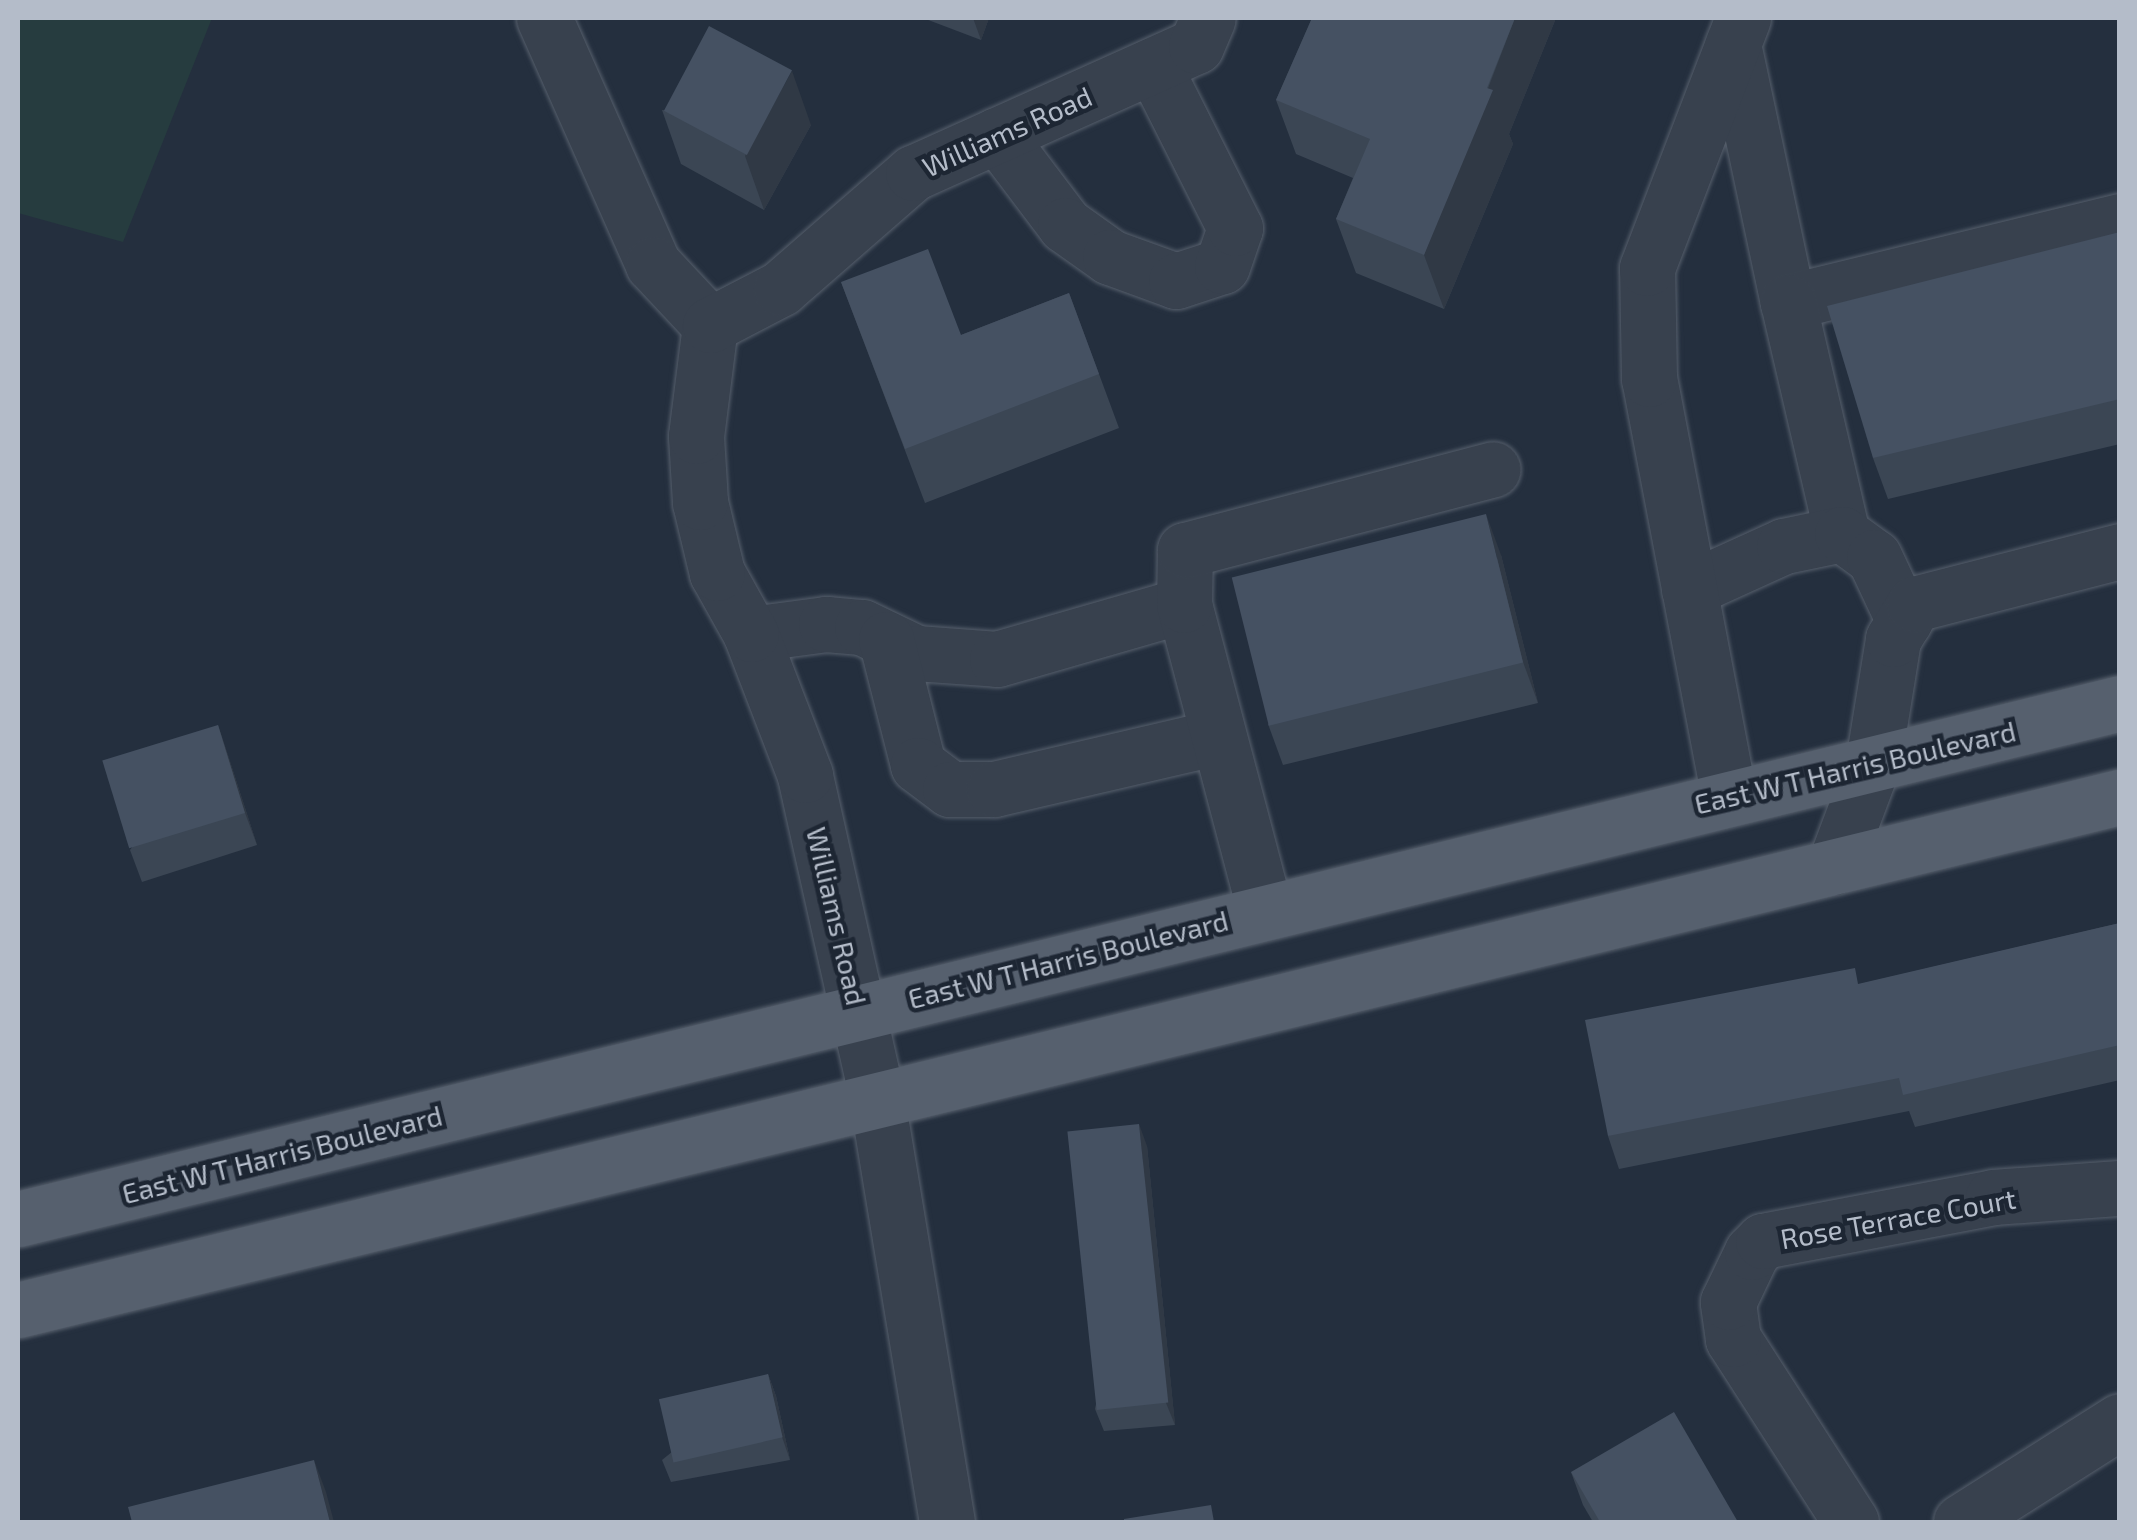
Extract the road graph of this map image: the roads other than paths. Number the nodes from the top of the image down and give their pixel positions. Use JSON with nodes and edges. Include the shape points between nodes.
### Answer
{"nodes":[{"id":1,"x":544,"y":18,"type":"edge"},
{"id":2,"x":1208,"y":18,"type":"edge"},
{"id":3,"x":1738,"y":31,"type":"edge"},
{"id":4,"x":1153,"y":65,"type":"junction"},
{"id":5,"x":997,"y":135,"type":"junction"},
{"id":6,"x":2120,"y":221,"type":"edge"},
{"id":7,"x":1788,"y":302,"type":"junction"},
{"id":8,"x":710,"y":325,"type":"junction"},
{"id":9,"x":1493,"y":469,"type":"dead end"},
{"id":10,"x":1842,"y":534,"type":"junction"},
{"id":11,"x":2120,"y":551,"type":"edge"},
{"id":12,"x":1689,"y":589,"type":"junction"},
{"id":13,"x":1184,"y":605,"type":"junction"},
{"id":14,"x":1904,"y":620,"type":"junction"},
{"id":15,"x":751,"y":634,"type":"junction"},
{"id":16,"x":886,"y":638,"type":"junction"},
{"id":17,"x":2120,"y":703,"type":"edge"},
{"id":18,"x":1218,"y":737,"type":"junction"},
{"id":19,"x":1873,"y":763,"type":"junction"},
{"id":20,"x":2120,"y":796,"type":"edge"},
{"id":21,"x":1729,"y":797,"type":"junction"},
{"id":22,"x":1834,"y":867,"type":"junction"},
{"id":23,"x":1265,"y":912,"type":"junction"},
{"id":24,"x":860,"y":1010,"type":"junction"},
{"id":25,"x":877,"y":1098,"type":"junction"},
{"id":26,"x":2120,"y":1188,"type":"edge"},
{"id":27,"x":18,"y":1218,"type":"edge"},
{"id":28,"x":18,"y":1310,"type":"edge"},
{"id":29,"x":2120,"y":1421,"type":"edge"},
{"id":30,"x":947,"y":1522,"type":"edge"},
{"id":31,"x":1851,"y":1522,"type":"edge"},
{"id":32,"x":1962,"y":1522,"type":"edge"}],
"edges":[{"from":1,"to":8,"type":"street","via":[[653,264]]},
{"from":2,"to":4,"type":"street","name":"Williams Road","via":[[1196,46]]},
{"from":3,"to":7,"type":"street"},
{"from":3,"to":12,"type":"street","via":[[1647,268],[1650,379]]},
{"from":4,"to":5,"type":"street","name":"Williams Road"},
{"from":4,"to":5,"type":"street","via":[[1235,228],[1222,266],[1176,281],[1110,257],[1065,225]]},
{"from":5,"to":8,"type":"street","name":"Williams Road","via":[[913,173],[781,288]]},
{"from":6,"to":7,"type":"street"},
{"from":7,"to":10,"type":"street"},
{"from":8,"to":15,"type":"street","name":"Williams Road","via":[[696,436],[700,502],[717,573]]},
{"from":9,"to":13,"type":"street","via":[[1185,550]]},
{"from":10,"to":12,"type":"street","via":[[1784,546]]},
{"from":10,"to":14,"type":"street","via":[[1874,557]]},
{"from":11,"to":14,"type":"street","via":[[1914,604]]},
{"from":12,"to":21,"type":"street"},
{"from":13,"to":16,"type":"street","via":[[997,659],[916,652]]},
{"from":13,"to":18,"type":"street"},
{"from":14,"to":19,"type":"street","via":[[1893,639]]},
{"from":15,"to":16,"type":"street","via":[[826,624]]},
{"from":15,"to":24,"type":"street","name":"Williams Road","via":[[804,775]]},
{"from":16,"to":18,"type":"street","via":[[918,766],[950,788],[994,790]]},
{"from":17,"to":19,"type":"main road","name":"East W T Harris Boulevard"},
{"from":18,"to":23,"type":"street"},
{"from":19,"to":21,"type":"main road","name":"East W T Harris Boulevard"},
{"from":19,"to":22,"type":"street"},
{"from":20,"to":22,"type":"main road"},
{"from":21,"to":23,"type":"main road","name":"East W T Harris Boulevard"},
{"from":22,"to":25,"type":"main road"},
{"from":23,"to":24,"type":"main road","name":"East W T Harris Boulevard"},
{"from":24,"to":25,"type":"street","name":"Williams Road"},
{"from":24,"to":27,"type":"main road","name":"East W T Harris Boulevard"},
{"from":25,"to":28,"type":"main road"},
{"from":25,"to":30,"type":"street","name":"Williams Road"},
{"from":26,"to":31,"type":"street","name":"Rose Terrace Court","via":[[1993,1197],[1763,1241],[1752,1252],[1728,1302],[1733,1339]]},
{"from":29,"to":32,"type":"street"}]}
